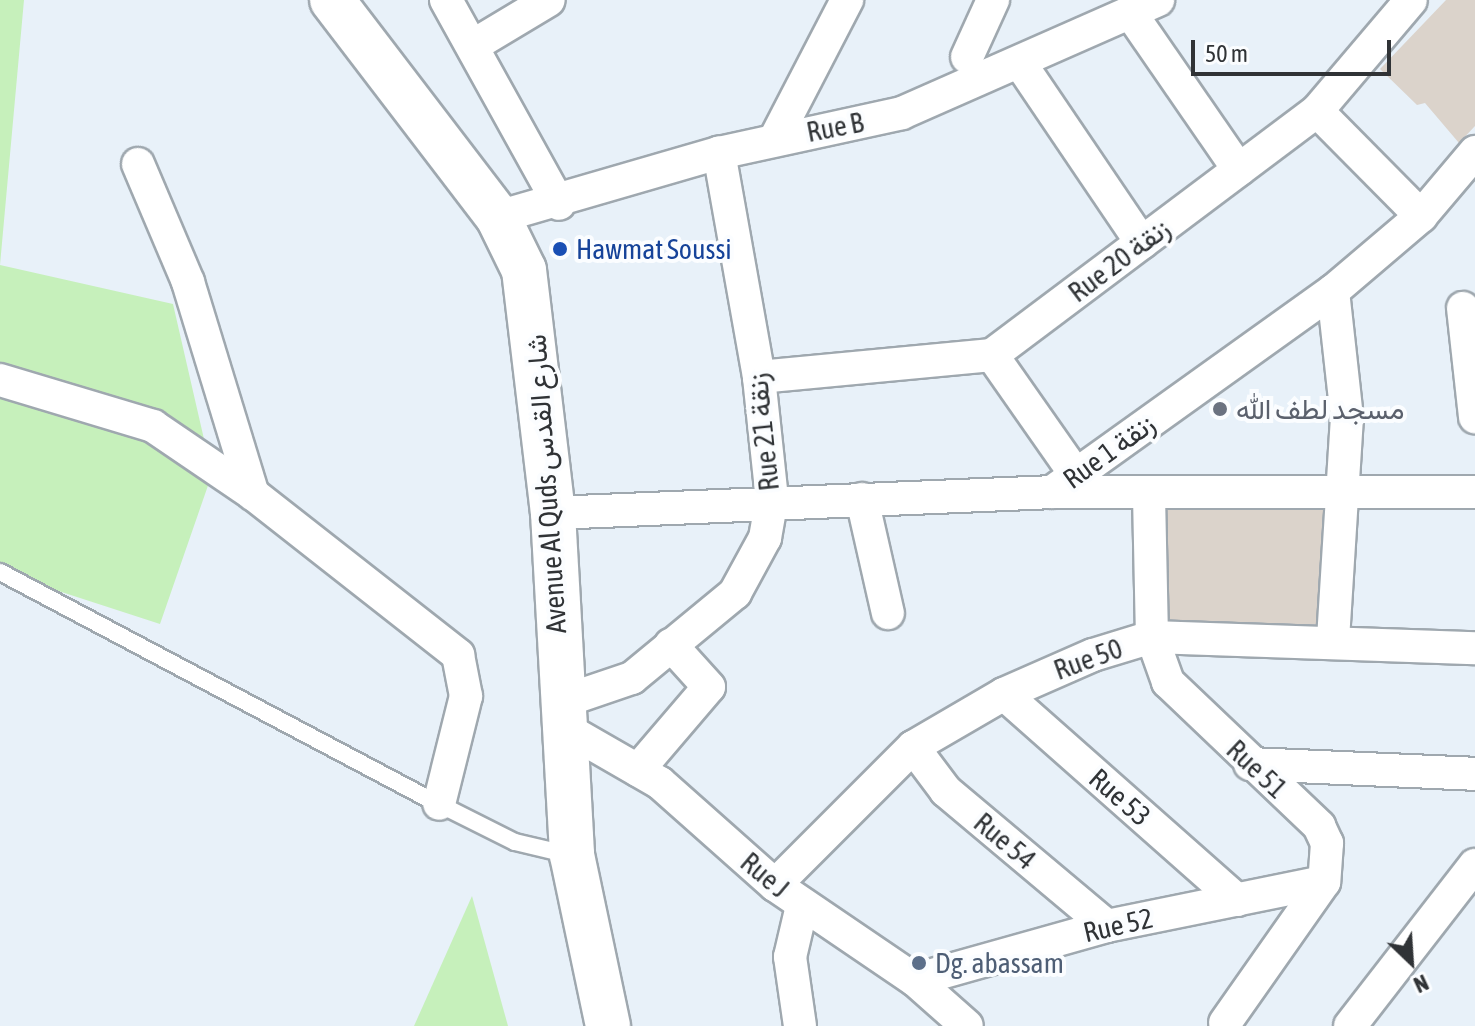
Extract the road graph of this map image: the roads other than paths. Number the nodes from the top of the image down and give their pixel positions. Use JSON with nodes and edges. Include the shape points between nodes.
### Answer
{"nodes":[{"id":1,"x":332,"y":0,"type":"edge"},
{"id":2,"x":446,"y":0,"type":"edge"},
{"id":3,"x":549,"y":0,"type":"edge"},
{"id":4,"x":847,"y":0,"type":"edge"},
{"id":5,"x":993,"y":0,"type":"edge"},
{"id":6,"x":1411,"y":0,"type":"edge"},
{"id":7,"x":1145,"y":7,"type":"edge"},
{"id":8,"x":474,"y":45,"type":"junction"},
{"id":9,"x":967,"y":57,"type":"dead end"},
{"id":10,"x":1020,"y":63,"type":"junction"},
{"id":11,"x":1317,"y":111,"type":"junction"},
{"id":12,"x":775,"y":139,"type":"junction"},
{"id":13,"x":1475,"y":152,"type":"edge"},
{"id":14,"x":719,"y":153,"type":"junction"},
{"id":15,"x":138,"y":164,"type":"dead end"},
{"id":16,"x":1239,"y":170,"type":"junction"},
{"id":17,"x":559,"y":204,"type":"junction"},
{"id":18,"x":1421,"y":216,"type":"junction"},
{"id":19,"x":498,"y":217,"type":"junction"},
{"id":20,"x":1142,"y":243,"type":"junction"},
{"id":21,"x":1333,"y":291,"type":"junction"},
{"id":22,"x":1463,"y":308,"type":"dead end"},
{"id":23,"x":992,"y":355,"type":"junction"},
{"id":24,"x":759,"y":377,"type":"junction"},
{"id":25,"x":0,"y":380,"type":"edge"},
{"id":26,"x":1475,"y":417,"type":"edge"},
{"id":27,"x":1064,"y":483,"type":"junction"},
{"id":28,"x":1347,"y":489,"type":"junction"},
{"id":29,"x":1475,"y":492,"type":"edge"},
{"id":30,"x":253,"y":494,"type":"junction"},
{"id":31,"x":1149,"y":495,"type":"junction"},
{"id":32,"x":772,"y":499,"type":"junction"},
{"id":33,"x":862,"y":499,"type":"junction"},
{"id":34,"x":553,"y":513,"type":"junction"},
{"id":35,"x":0,"y":572,"type":"edge"},
{"id":36,"x":888,"y":613,"type":"dead end"},
{"id":37,"x":1152,"y":637,"type":"junction"},
{"id":38,"x":1333,"y":641,"type":"junction"},
{"id":39,"x":671,"y":645,"type":"junction"},
{"id":40,"x":1475,"y":648,"type":"edge"},
{"id":41,"x":1004,"y":694,"type":"junction"},
{"id":42,"x":561,"y":714,"type":"junction"},
{"id":43,"x":913,"y":747,"type":"junction"},
{"id":44,"x":1250,"y":764,"type":"junction"},
{"id":45,"x":638,"y":770,"type":"junction"},
{"id":46,"x":1475,"y":774,"type":"edge"},
{"id":47,"x":439,"y":804,"type":"junction"},
{"id":48,"x":572,"y":855,"type":"junction"},
{"id":49,"x":1475,"y":865,"type":"edge"},
{"id":50,"x":1324,"y":882,"type":"junction"},
{"id":51,"x":775,"y":885,"type":"junction"},
{"id":52,"x":1237,"y":900,"type":"junction"},
{"id":53,"x":802,"y":906,"type":"junction"},
{"id":54,"x":1107,"y":926,"type":"junction"},
{"id":55,"x":915,"y":980,"type":"junction"},
{"id":56,"x":956,"y":1021,"type":"edge"},
{"id":57,"x":1221,"y":1025,"type":"edge"},
{"id":58,"x":608,"y":1026,"type":"edge"},
{"id":59,"x":800,"y":1026,"type":"edge"},
{"id":60,"x":1350,"y":1026,"type":"edge"}],
"edges":[{"from":1,"to":19,"type":"main road","name":"Avenue Al Quds شارع القدس"},
{"from":2,"to":8,"type":"street"},
{"from":3,"to":8,"type":"street"},
{"from":4,"to":12,"type":"street"},
{"from":5,"to":9,"type":"street"},
{"from":6,"to":11,"type":"street","name":"Rue 20 زنقة"},
{"from":7,"to":10,"type":"street","name":"Rue B"},
{"from":7,"to":16,"type":"street"},
{"from":8,"to":17,"type":"street"},
{"from":10,"to":12,"type":"street","name":"Rue B","via":[[902,113]]},
{"from":10,"to":20,"type":"street"},
{"from":11,"to":16,"type":"street","name":"Rue 20 زنقة"},
{"from":11,"to":18,"type":"street"},
{"from":12,"to":14,"type":"street","name":"Rue B"},
{"from":13,"to":18,"type":"street","name":"Rue 1 زنقة"},
{"from":14,"to":17,"type":"street","name":"Rue B"},
{"from":14,"to":24,"type":"street","name":"Rue 21 زنقة"},
{"from":15,"to":30,"type":"street","via":[[188,282]]},
{"from":16,"to":20,"type":"street","name":"Rue 20 زنقة"},
{"from":17,"to":19,"type":"street","name":"Rue B"},
{"from":18,"to":21,"type":"street","name":"Rue 1 زنقة"},
{"from":19,"to":34,"type":"main road","name":"Avenue Al Quds شارع القدس","via":[[527,286]]},
{"from":20,"to":23,"type":"street","name":"Rue 20 زنقة"},
{"from":21,"to":27,"type":"street","name":"Rue 1 زنقة"},
{"from":21,"to":28,"type":"street"},
{"from":22,"to":26,"type":"street"},
{"from":23,"to":24,"type":"street"},
{"from":23,"to":27,"type":"street"},
{"from":24,"to":32,"type":"street","name":"Rue 21 زنقة"},
{"from":25,"to":30,"type":"street","via":[[153,426]]},
{"from":27,"to":31,"type":"street"},
{"from":27,"to":33,"type":"street","name":"Rue 1 زنقة"},
{"from":28,"to":29,"type":"street"},
{"from":28,"to":31,"type":"street"},
{"from":28,"to":38,"type":"street"},
{"from":30,"to":47,"type":"street","via":[[458,655],[466,696]]},
{"from":31,"to":37,"type":"street","name":"Rue 51"},
{"from":32,"to":33,"type":"street","name":"Rue 1 زنقة"},
{"from":32,"to":34,"type":"street","name":"Rue 1 زنقة"},
{"from":32,"to":39,"type":"street","name":"Rue 21 زنقة","via":[[755,565],[735,593]]},
{"from":33,"to":36,"type":"street"},
{"from":34,"to":42,"type":"main road","name":"Avenue Al Quds شارع القدس"},
{"from":35,"to":47,"type":"lane"},
{"from":37,"to":38,"type":"street","name":"Rue 50"},
{"from":37,"to":41,"type":"street","name":"Rue 50"},
{"from":37,"to":44,"type":"street","name":"Rue 51","via":[[1168,682]]},
{"from":38,"to":40,"type":"street","name":"Rue 50"},
{"from":39,"to":42,"type":"street","name":"Rue 21 زنقة","via":[[632,678]]},
{"from":39,"to":45,"type":"street","via":[[709,687]]},
{"from":41,"to":43,"type":"street","name":"Rue 50"},
{"from":41,"to":52,"type":"street","name":"Rue 53"},
{"from":42,"to":45,"type":"street","name":"Rue J"},
{"from":42,"to":48,"type":"main road","name":"Avenue Al Quds شارع القدس"},
{"from":43,"to":51,"type":"street","name":"Rue 50"},
{"from":43,"to":54,"type":"street","name":"Rue 54","via":[[946,791]]},
{"from":44,"to":46,"type":"street"},
{"from":44,"to":50,"type":"street","name":"Rue 51","via":[[1319,826],[1327,843]]},
{"from":45,"to":51,"type":"street","name":"Rue J"},
{"from":47,"to":48,"type":"lane","via":[[515,842]]},
{"from":48,"to":58,"type":"main road","name":"Avenue Al Quds شارع القدس"},
{"from":49,"to":60,"type":"street"},
{"from":50,"to":52,"type":"street","name":"Rue 52"},
{"from":50,"to":57,"type":"street"},
{"from":51,"to":53,"type":"street","name":"Rue J"},
{"from":52,"to":54,"type":"street","name":"Rue 52"},
{"from":53,"to":55,"type":"street","name":"Rue J"},
{"from":53,"to":59,"type":"street","via":[[790,957]]},
{"from":54,"to":55,"type":"street","name":"Rue 52"},
{"from":55,"to":56,"type":"street","name":"Rue J"}]}
